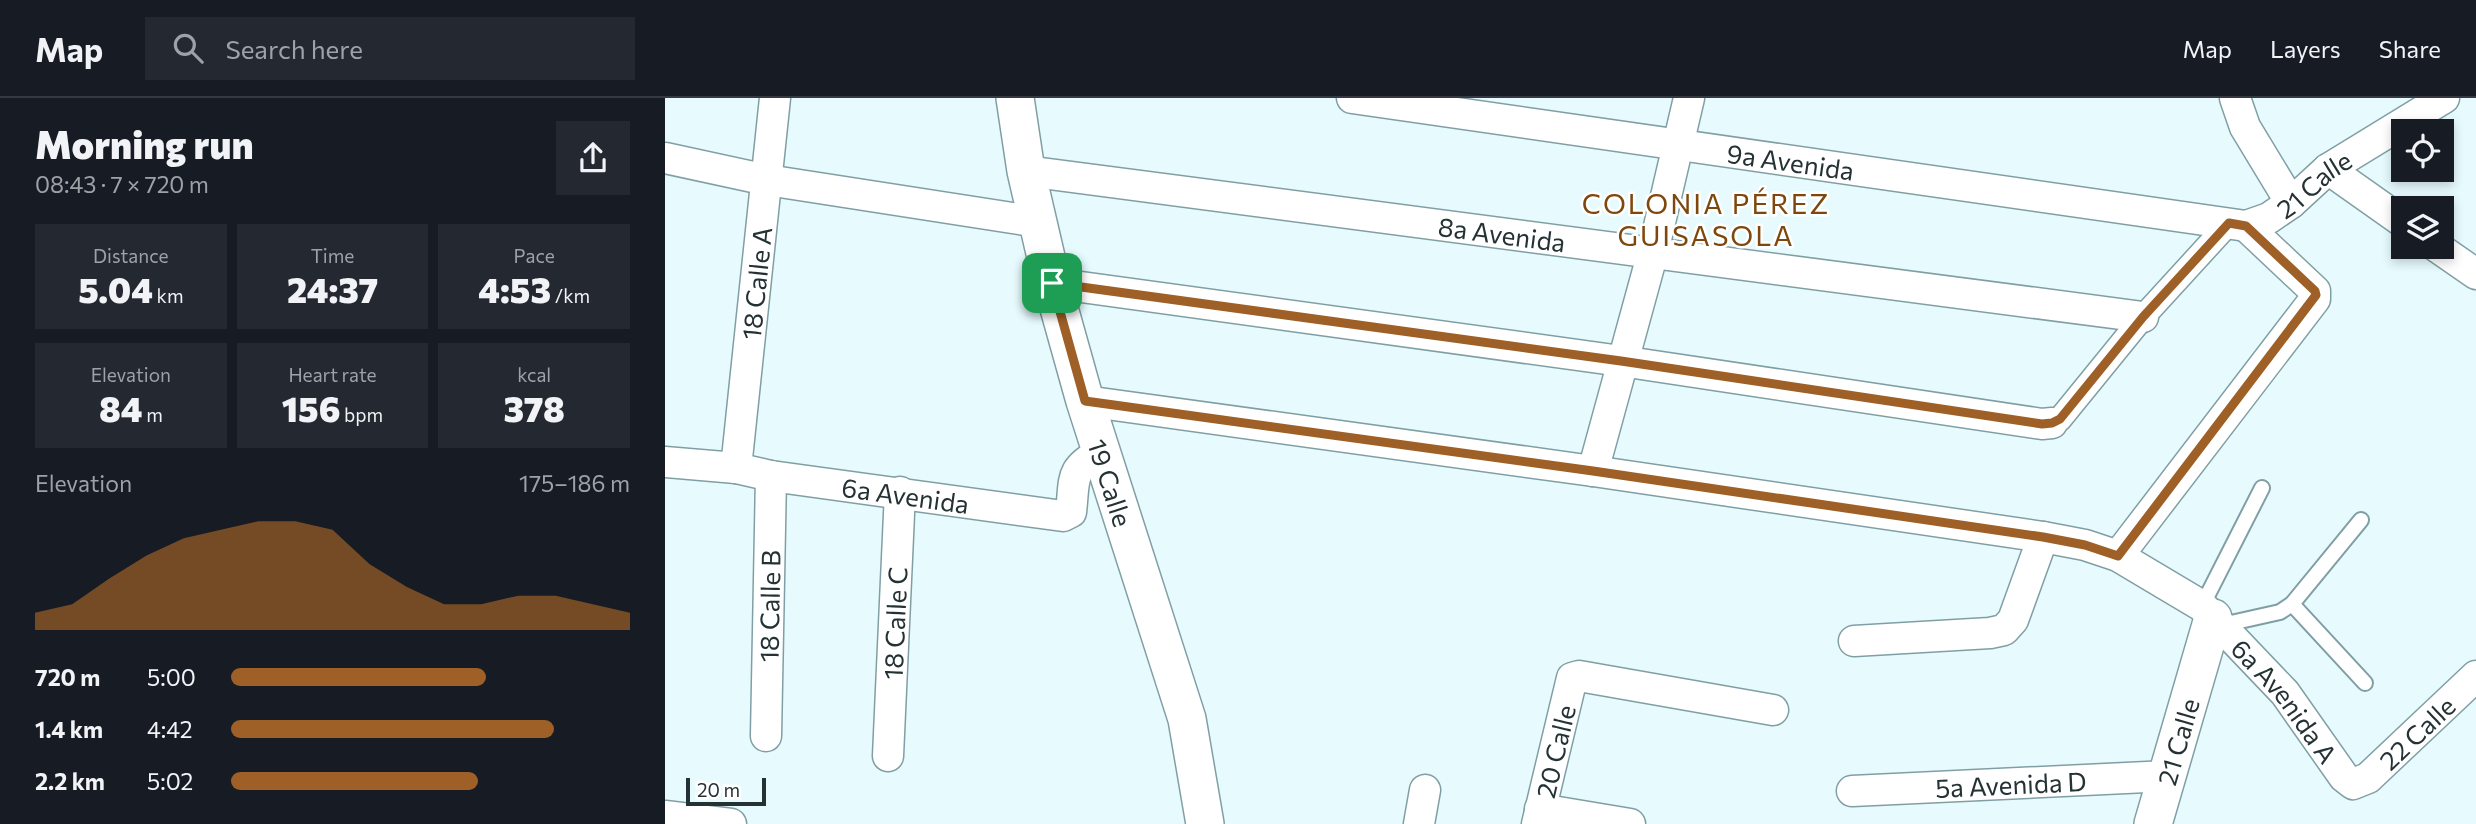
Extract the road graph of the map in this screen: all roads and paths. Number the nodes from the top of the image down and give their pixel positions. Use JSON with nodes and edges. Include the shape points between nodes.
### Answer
{"nodes":[{"id":1,"x":775,"y":98,"type":"edge"},
{"id":2,"x":1015,"y":98,"type":"edge"},
{"id":3,"x":1352,"y":98,"type":"edge"},
{"id":4,"x":1689,"y":98,"type":"edge"},
{"id":5,"x":2235,"y":98,"type":"edge"},
{"id":6,"x":2444,"y":98,"type":"edge"},
{"id":7,"x":1679,"y":144,"type":"junction"},
{"id":8,"x":665,"y":158,"type":"edge"},
{"id":9,"x":2328,"y":169,"type":"junction"},
{"id":10,"x":1026,"y":171,"type":"junction"},
{"id":11,"x":767,"y":180,"type":"junction"},
{"id":12,"x":2291,"y":203,"type":"junction"},
{"id":13,"x":2391,"y":214,"type":"edge"},
{"id":14,"x":1038,"y":222,"type":"junction"},
{"id":15,"x":2237,"y":225,"type":"junction"},
{"id":16,"x":1653,"y":252,"type":"junction"},
{"id":17,"x":2454,"y":259,"type":"edge"},
{"id":18,"x":2476,"y":274,"type":"edge"},
{"id":19,"x":1052,"y":283,"type":"junction"},
{"id":20,"x":2143,"y":317,"type":"junction"},
{"id":21,"x":1621,"y":361,"type":"junction"},
{"id":22,"x":1085,"y":401,"type":"junction"},
{"id":23,"x":2052,"y":423,"type":"joint"},
{"id":24,"x":1102,"y":452,"type":"junction"},
{"id":25,"x":665,"y":462,"type":"edge"},
{"id":26,"x":736,"y":468,"type":"junction"},
{"id":27,"x":1593,"y":471,"type":"junction"},
{"id":28,"x":771,"y":476,"type":"junction"},
{"id":29,"x":2262,"y":488,"type":"dead end"},
{"id":30,"x":900,"y":492,"type":"junction"},
{"id":31,"x":2361,"y":520,"type":"dead end"},
{"id":32,"x":2043,"y":537,"type":"junction"},
{"id":33,"x":2118,"y":556,"type":"junction"},
{"id":34,"x":2292,"y":604,"type":"junction"},
{"id":35,"x":2212,"y":616,"type":"junction"},
{"id":36,"x":1854,"y":641,"type":"dead end"},
{"id":37,"x":2476,"y":676,"type":"edge"},
{"id":38,"x":2365,"y":683,"type":"dead end"},
{"id":39,"x":1773,"y":710,"type":"dead end"},
{"id":40,"x":766,"y":736,"type":"dead end"},
{"id":41,"x":888,"y":756,"type":"dead end"},
{"id":42,"x":2168,"y":776,"type":"junction"},
{"id":43,"x":2353,"y":784,"type":"joint"},
{"id":44,"x":1425,"y":790,"type":"dead end"},
{"id":45,"x":1852,"y":791,"type":"dead end"},
{"id":46,"x":665,"y":816,"type":"edge"},
{"id":47,"x":1539,"y":817,"type":"edge"},
{"id":48,"x":731,"y":824,"type":"edge"},
{"id":49,"x":1205,"y":824,"type":"edge"},
{"id":50,"x":1419,"y":824,"type":"edge"},
{"id":51,"x":1630,"y":824,"type":"edge"},
{"id":52,"x":2153,"y":824,"type":"edge"}],
"edges":[{"from":1,"to":11,"type":"street","name":"18 Calle A"},
{"from":2,"to":10,"type":"street","name":"19 Calle"},
{"from":3,"to":7,"type":"street","name":"9a Avenida"},
{"from":4,"to":7,"type":"street"},
{"from":5,"to":12,"type":"street","via":[[2245,127]]},
{"from":6,"to":9,"type":"street","name":"21 Calle"},
{"from":7,"to":15,"type":"street","name":"9a Avenida"},
{"from":7,"to":16,"type":"street"},
{"from":8,"to":11,"type":"street"},
{"from":9,"to":12,"type":"street","name":"21 Calle"},
{"from":9,"to":13,"type":"street"},
{"from":10,"to":14,"type":"street","name":"19 Calle"},
{"from":10,"to":16,"type":"street","name":"8a Avenida"},
{"from":11,"to":14,"type":"street"},
{"from":11,"to":26,"type":"street","name":"18 Calle A"},
{"from":12,"to":15,"type":"street","name":"21 Calle","via":[[2269,218]]},
{"from":14,"to":19,"type":"street","name":"19 Calle"},
{"from":15,"to":20,"type":"street","name":"21 Calle"},
{"from":15,"to":33,"type":"street","via":[[2316,295]]},
{"from":16,"to":20,"type":"street","name":"8a Avenida"},
{"from":16,"to":21,"type":"street"},
{"from":17,"to":18,"type":"street"},
{"from":19,"to":21,"type":"street"},
{"from":19,"to":22,"type":"street","name":"19 Calle"},
{"from":20,"to":23,"type":"street","name":"21 Calle"},
{"from":21,"to":23,"type":"street"},
{"from":21,"to":27,"type":"street"},
{"from":22,"to":24,"type":"street","name":"19 Calle"},
{"from":22,"to":27,"type":"street"},
{"from":24,"to":30,"type":"street","name":"6a Avenida","via":[[1079,466],[1071,512],[1063,516]]},
{"from":24,"to":49,"type":"street","name":"19 Calle","via":[[1187,719]]},
{"from":25,"to":26,"type":"street","name":"6a Avenida"},
{"from":26,"to":28,"type":"street","name":"6a Avenida"},
{"from":27,"to":32,"type":"street"},
{"from":28,"to":30,"type":"street","name":"6a Avenida"},
{"from":28,"to":40,"type":"street","name":"18 Calle B"},
{"from":29,"to":35,"type":"lane"},
{"from":30,"to":41,"type":"street","name":"18 Calle C"},
{"from":31,"to":34,"type":"lane"},
{"from":32,"to":33,"type":"street"},
{"from":32,"to":36,"type":"street","via":[[2013,620],[2004,630]]},
{"from":33,"to":35,"type":"street"},
{"from":34,"to":35,"type":"lane","via":[[2280,611]]},
{"from":34,"to":38,"type":"lane"},
{"from":35,"to":42,"type":"street","name":"21 Calle"},
{"from":35,"to":43,"type":"street","name":"6a Avenida A","via":[[2285,692]]},
{"from":37,"to":43,"type":"street","name":"22 Calle","via":[[2368,778]]},
{"from":39,"to":47,"type":"street","name":"20 Calle","via":[[1572,678]]},
{"from":42,"to":45,"type":"street","name":"5a Avenida D"},
{"from":42,"to":52,"type":"street","name":"21 Calle"},
{"from":44,"to":50,"type":"street"},
{"from":46,"to":48,"type":"street"},
{"from":47,"to":51,"type":"street"}]}
